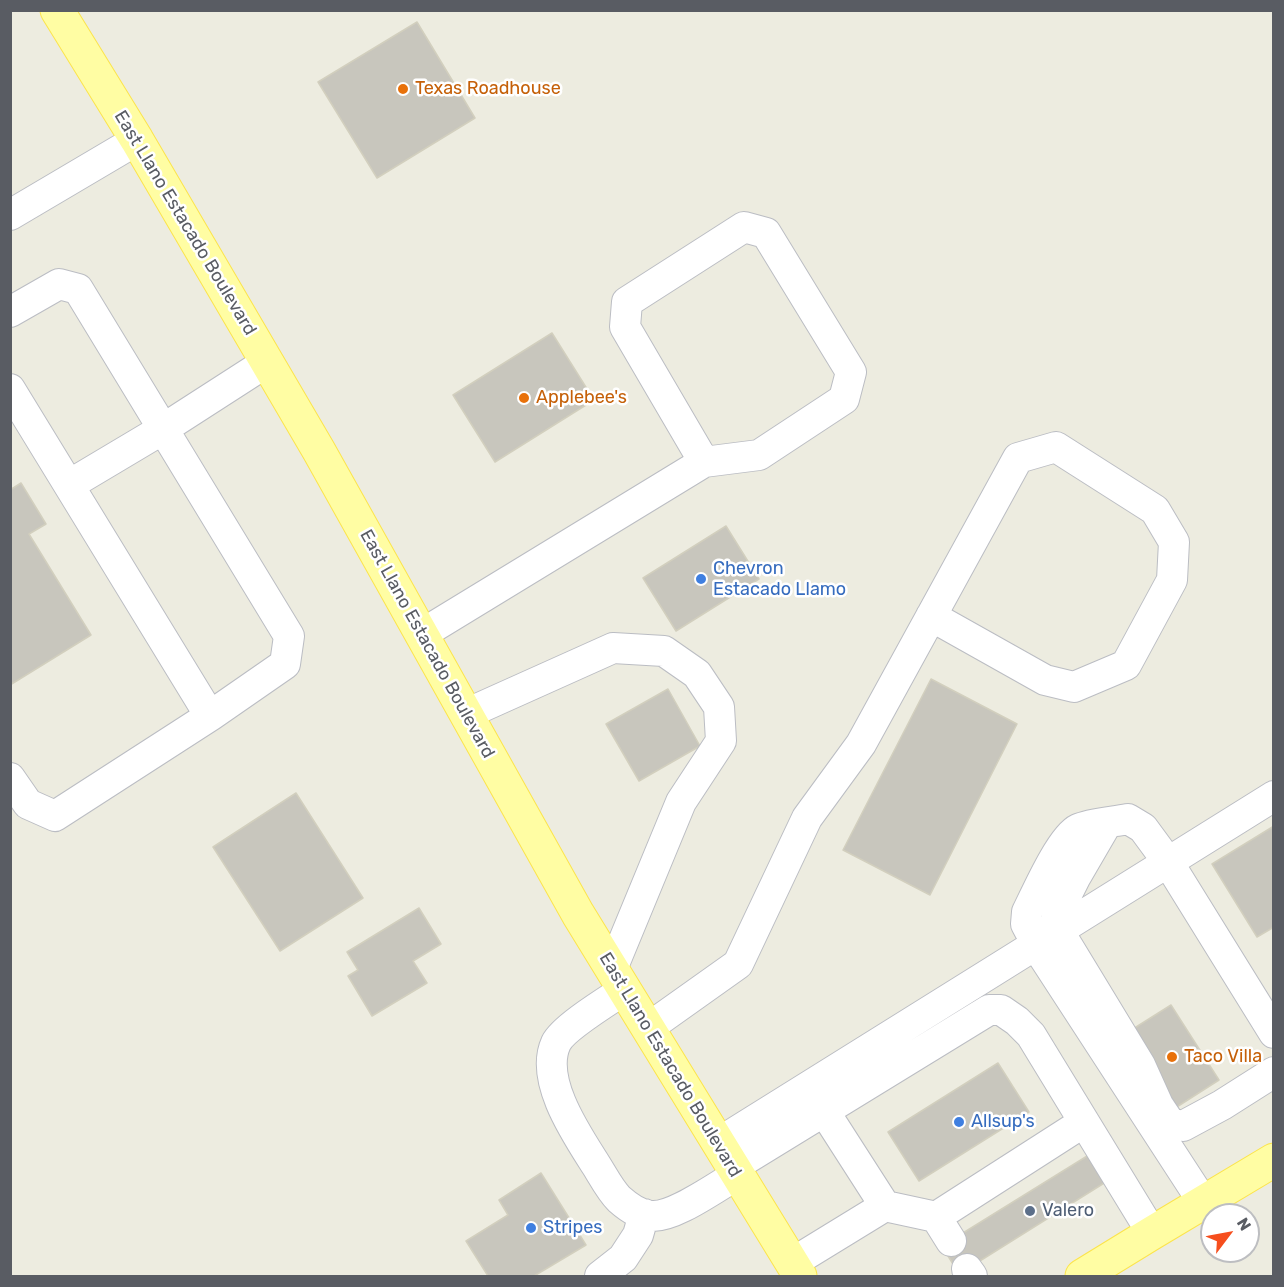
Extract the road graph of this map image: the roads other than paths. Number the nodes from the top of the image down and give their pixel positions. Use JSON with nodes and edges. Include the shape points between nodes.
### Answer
{"nodes":[{"id":1,"x":68,"y":15,"type":"edge"},
{"id":2,"x":137,"y":140,"type":"junction"},
{"id":3,"x":10,"y":215,"type":"edge"},
{"id":4,"x":10,"y":312,"type":"edge"},
{"id":5,"x":267,"y":362,"type":"junction"},
{"id":6,"x":10,"y":389,"type":"edge"},
{"id":7,"x":163,"y":429,"type":"junction"},
{"id":8,"x":704,"y":462,"type":"junction"},
{"id":9,"x":69,"y":485,"type":"junction"},
{"id":10,"x":931,"y":616,"type":"junction"},
{"id":11,"x":422,"y":634,"type":"junction"},
{"id":12,"x":466,"y":714,"type":"junction"},
{"id":13,"x":210,"y":716,"type":"junction"},
{"id":14,"x":10,"y":778,"type":"edge"},
{"id":15,"x":1274,"y":796,"type":"edge"},
{"id":16,"x":1168,"y":862,"type":"junction"},
{"id":17,"x":1047,"y":937,"type":"junction"},
{"id":18,"x":618,"y":979,"type":"junction"},
{"id":19,"x":648,"y":1029,"type":"junction"},
{"id":20,"x":1274,"y":1033,"type":"edge"},
{"id":21,"x":1274,"y":1072,"type":"edge"},
{"id":22,"x":824,"y":1111,"type":"junction"},
{"id":23,"x":1084,"y":1122,"type":"junction"},
{"id":24,"x":1274,"y":1160,"type":"edge"},
{"id":25,"x":729,"y":1162,"type":"junction"},
{"id":26,"x":1203,"y":1202,"type":"junction"},
{"id":27,"x":885,"y":1206,"type":"junction"},
{"id":28,"x":644,"y":1214,"type":"junction"},
{"id":29,"x":1152,"y":1233,"type":"junction"},
{"id":30,"x":796,"y":1270,"type":"edge"},
{"id":31,"x":600,"y":1276,"type":"edge"},
{"id":32,"x":1082,"y":1276,"type":"edge"}],
"edges":[{"from":1,"to":2,"type":"main road","name":"East Llano Estacado Boulevard"},
{"from":2,"to":3,"type":"street"},
{"from":2,"to":5,"type":"main road","name":"East Llano Estacado Boulevard"},
{"from":4,"to":7,"type":"street","via":[[59,284],[78,289]]},
{"from":5,"to":7,"type":"street"},
{"from":5,"to":11,"type":"main road","name":"East Llano Estacado Boulevard"},
{"from":6,"to":9,"type":"street"},
{"from":7,"to":9,"type":"street"},
{"from":7,"to":13,"type":"street","via":[[289,636],[285,664]]},
{"from":8,"to":8,"type":"street","via":[[759,455],[844,399],[851,372],[766,233],[744,227],[627,302],[625,327]]},
{"from":8,"to":11,"type":"street"},
{"from":9,"to":13,"type":"street"},
{"from":10,"to":10,"type":"street","via":[[1018,458],[1056,447],[1155,510],[1174,542],[1172,580],[1126,665],[1074,687],[1045,680]]},
{"from":10,"to":19,"type":"street","via":[[861,744],[807,818],[738,964]]},
{"from":11,"to":12,"type":"main road","name":"East Llano Estacado Boulevard"},
{"from":12,"to":18,"type":"main road","name":"East Llano Estacado Boulevard"},
{"from":12,"to":18,"type":"street","via":[[613,648],[664,651],[697,674],[719,707],[722,741],[681,802]]},
{"from":13,"to":14,"type":"street","via":[[55,816],[28,804]]},
{"from":15,"to":16,"type":"street"},
{"from":16,"to":17,"type":"street"},
{"from":16,"to":17,"type":"street","via":[[1143,828],[1128,819],[1107,823]]},
{"from":16,"to":20,"type":"street"},
{"from":17,"to":21,"type":"street","via":[[1140,1065],[1170,1123],[1183,1126]]},
{"from":17,"to":25,"type":"street"},
{"from":17,"to":26,"type":"street"},
{"from":18,"to":19,"type":"main road","name":"East Llano Estacado Boulevard"},
{"from":18,"to":28,"type":"street","via":[[560,1037],[552,1058],[553,1074],[564,1112],[607,1183],[618,1198]]},
{"from":19,"to":25,"type":"main road","name":"East Llano Estacado Boulevard"},
{"from":22,"to":23,"type":"street","via":[[989,1010],[1001,1010],[1031,1035]]},
{"from":22,"to":25,"type":"street"},
{"from":22,"to":27,"type":"street"},
{"from":23,"to":27,"type":"street","via":[[943,1229]]},
{"from":23,"to":29,"type":"street"},
{"from":24,"to":26,"type":"main road"},
{"from":25,"to":28,"type":"street","via":[[677,1209],[660,1215]]},
{"from":25,"to":30,"type":"main road","name":"East Llano Estacado Boulevard"},
{"from":26,"to":29,"type":"main road"},
{"from":27,"to":30,"type":"street"},
{"from":28,"to":31,"type":"street","via":[[638,1235],[623,1258]]},
{"from":29,"to":32,"type":"main road"}]}
